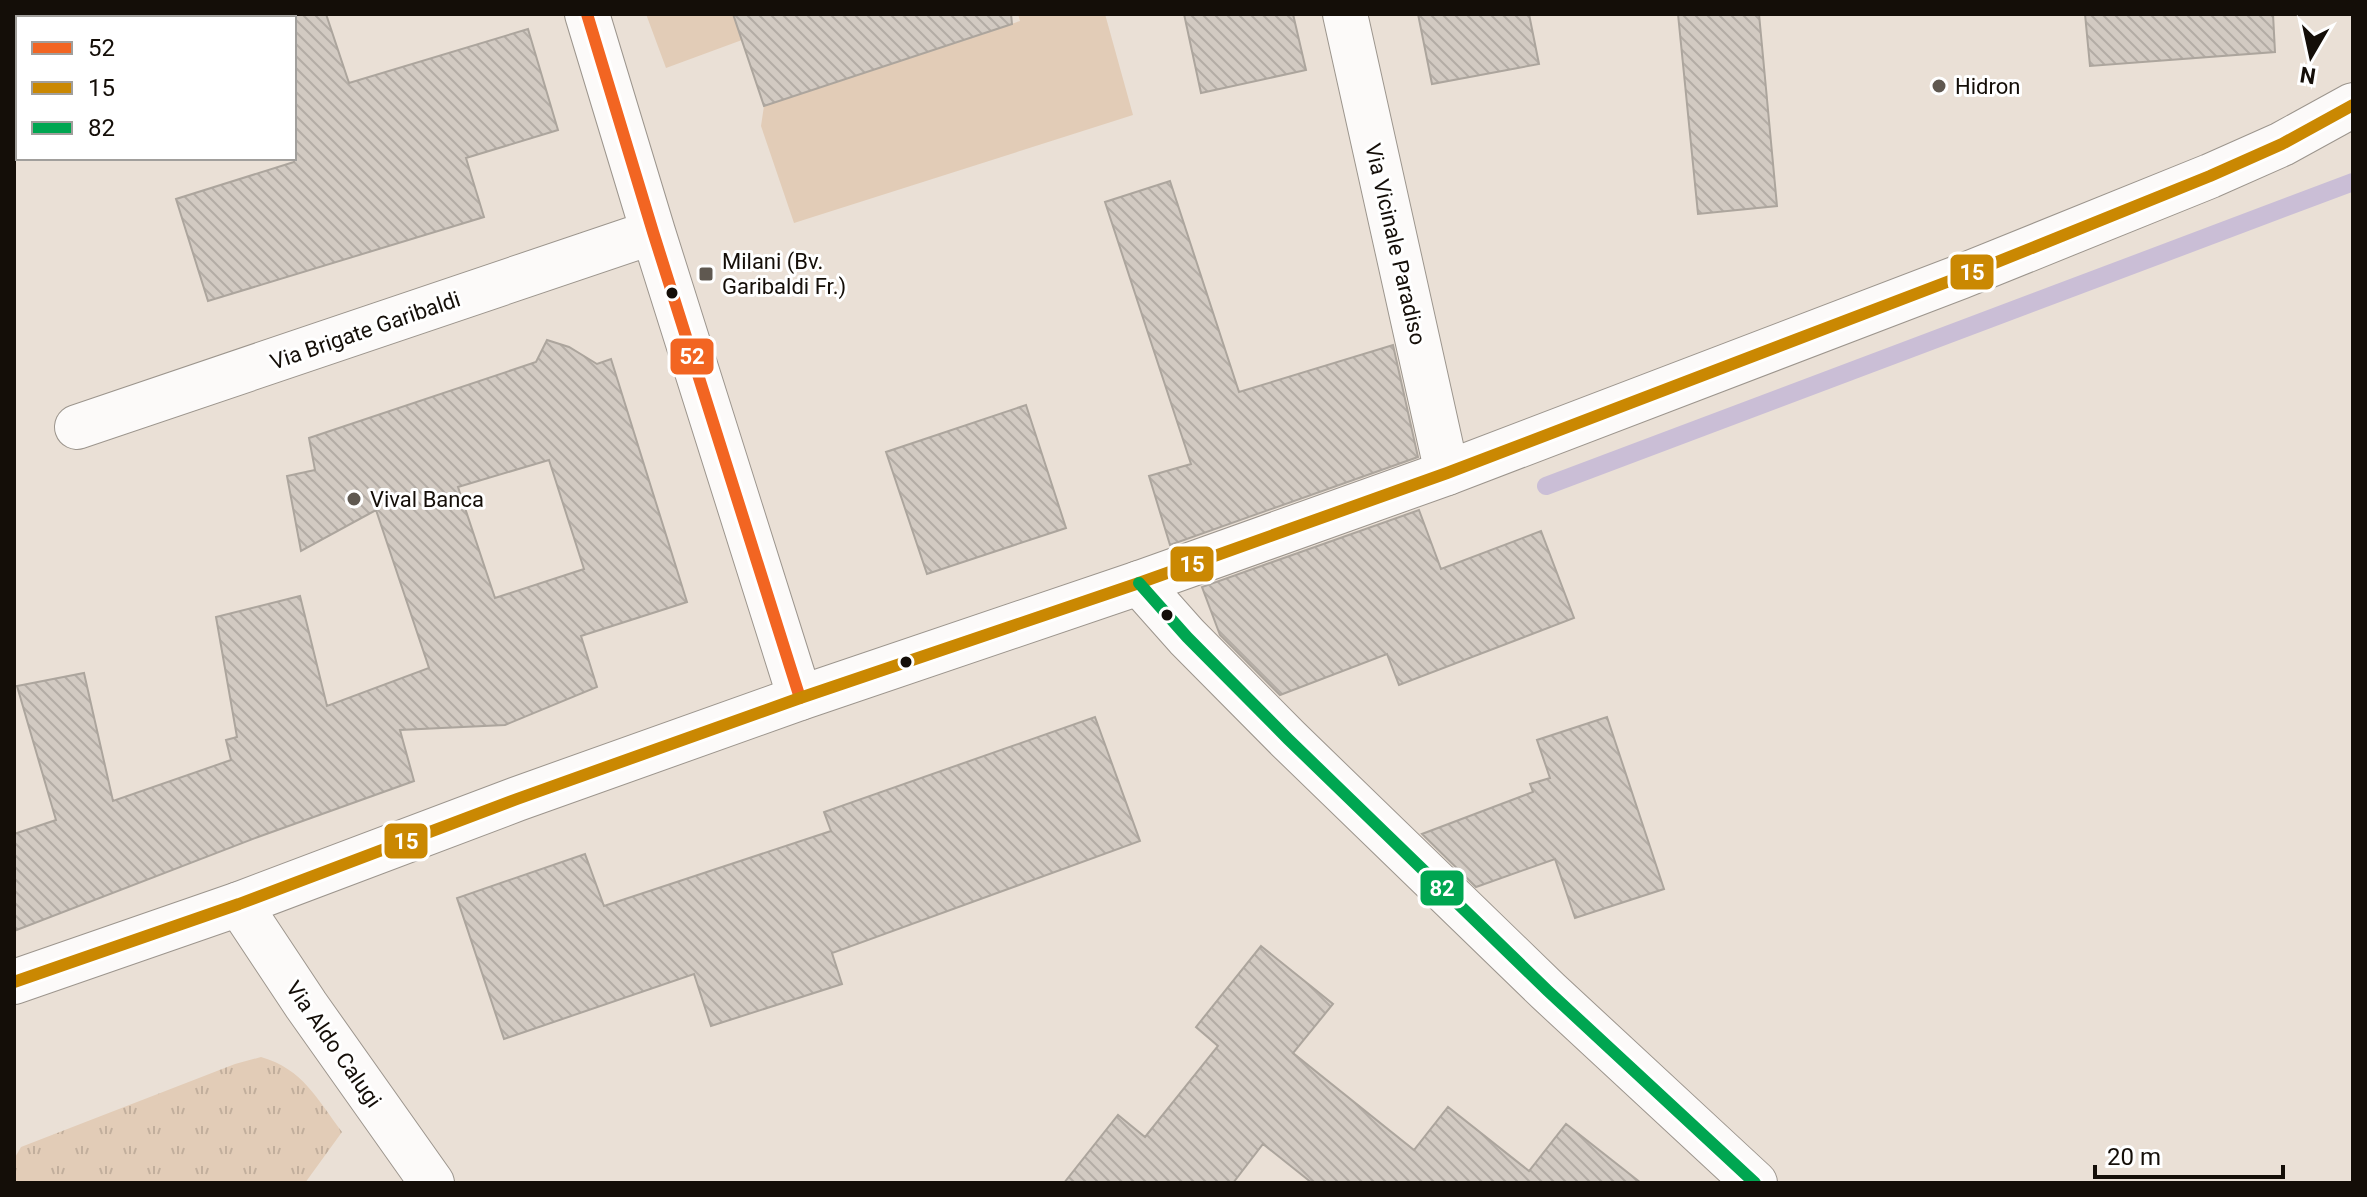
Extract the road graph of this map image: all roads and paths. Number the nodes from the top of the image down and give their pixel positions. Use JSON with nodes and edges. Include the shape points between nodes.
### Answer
{"nodes":[{"id":1,"x":587,"y":14,"type":"edge"},
{"id":2,"x":1345,"y":14,"type":"edge"},
{"id":3,"x":2353,"y":105,"type":"edge"},
{"id":4,"x":653,"y":232,"type":"junction"},
{"id":5,"x":77,"y":427,"type":"dead end"},
{"id":6,"x":1447,"y":473,"type":"junction"},
{"id":7,"x":1139,"y":583,"type":"junction"},
{"id":8,"x":800,"y":698,"type":"junction"},
{"id":9,"x":239,"y":904,"type":"junction"},
{"id":10,"x":14,"y":982,"type":"edge"},
{"id":11,"x":432,"y":1183,"type":"edge"},
{"id":12,"x":1755,"y":1183,"type":"edge"}],
"edges":[{"from":1,"to":4,"type":"street"},
{"from":2,"to":6,"type":"street","name":"Via Vicinale Paradiso"},
{"from":3,"to":6,"type":"street","via":[[2210,176]]},
{"from":4,"to":5,"type":"street","name":"Via Brigate Garibaldi"},
{"from":4,"to":8,"type":"street"},
{"from":6,"to":7,"type":"street"},
{"from":7,"to":8,"type":"street"},
{"from":7,"to":12,"type":"street","via":[[1288,739]]},
{"from":8,"to":9,"type":"street"},
{"from":9,"to":10,"type":"street"},
{"from":9,"to":11,"type":"street","name":"Via Aldo Calugi"}]}
